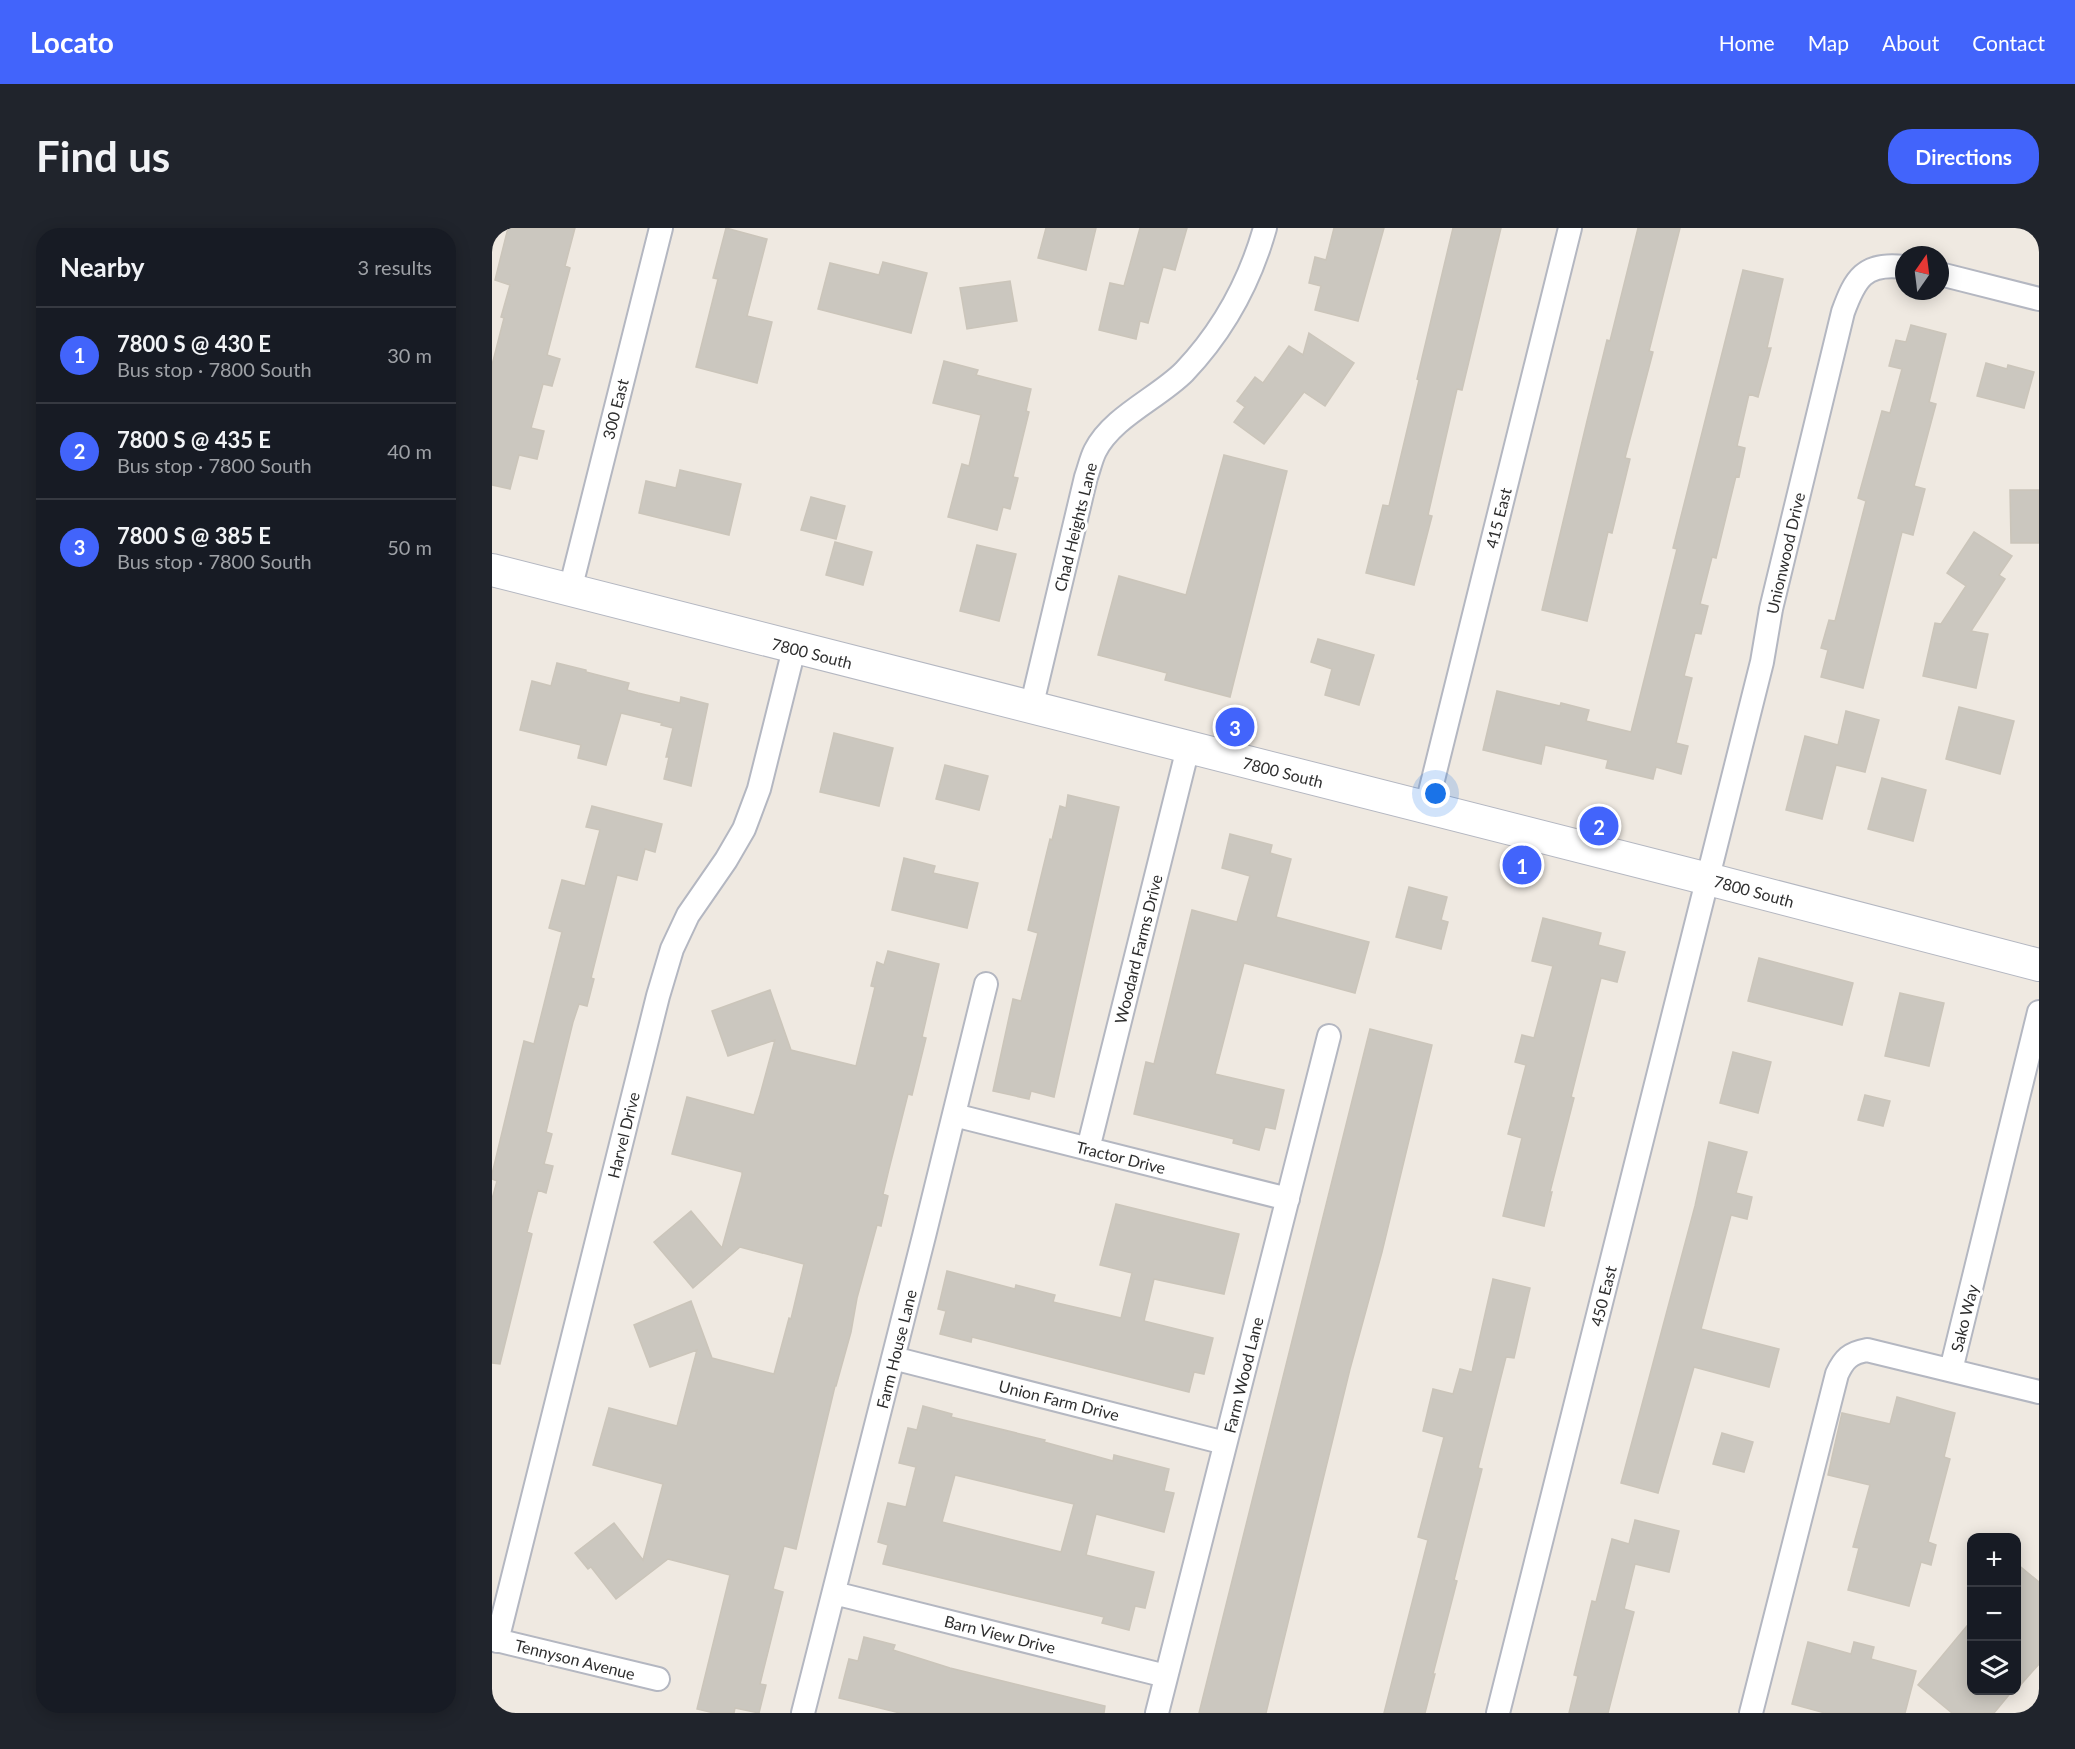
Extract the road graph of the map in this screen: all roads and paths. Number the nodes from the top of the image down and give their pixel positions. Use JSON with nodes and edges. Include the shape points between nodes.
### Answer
{"nodes":[{"id":1,"x":661,"y":228,"type":"edge"},
{"id":2,"x":1265,"y":228,"type":"edge"},
{"id":3,"x":1570,"y":228,"type":"edge"},
{"id":4,"x":1895,"y":266,"type":"edge"},
{"id":5,"x":1949,"y":276,"type":"edge"},
{"id":6,"x":2039,"y":299,"type":"edge"},
{"id":7,"x":492,"y":570,"type":"edge"},
{"id":8,"x":570,"y":590,"type":"junction"},
{"id":9,"x":794,"y":649,"type":"junction"},
{"id":10,"x":1031,"y":708,"type":"junction"},
{"id":11,"x":1188,"y":748,"type":"junction"},
{"id":12,"x":1426,"y":808,"type":"junction"},
{"id":13,"x":1708,"y":879,"type":"junction"},
{"id":14,"x":2039,"y":965,"type":"edge"},
{"id":15,"x":986,"y":984,"type":"dead end"},
{"id":16,"x":2039,"y":1012,"type":"edge"},
{"id":17,"x":1329,"y":1036,"type":"dead end"},
{"id":18,"x":954,"y":1115,"type":"junction"},
{"id":19,"x":1088,"y":1149,"type":"junction"},
{"id":20,"x":1288,"y":1199,"type":"junction"},
{"id":21,"x":893,"y":1358,"type":"junction"},
{"id":22,"x":1951,"y":1370,"type":"junction"},
{"id":23,"x":2039,"y":1392,"type":"edge"},
{"id":24,"x":1226,"y":1443,"type":"junction"},
{"id":25,"x":834,"y":1593,"type":"junction"},
{"id":26,"x":494,"y":1640,"type":"edge"},
{"id":27,"x":1166,"y":1676,"type":"junction"},
{"id":28,"x":658,"y":1680,"type":"dead end"},
{"id":29,"x":803,"y":1713,"type":"edge"},
{"id":30,"x":1156,"y":1713,"type":"edge"},
{"id":31,"x":1498,"y":1713,"type":"edge"},
{"id":32,"x":1751,"y":1713,"type":"edge"}],
"edges":[{"from":1,"to":8,"type":"street","name":"300 East"},
{"from":2,"to":10,"type":"street","name":"Chad Heights Lane","via":[[1243,288],[1216,334],[1183,373],[1110,431],[1096,450],[1086,477]]},
{"from":3,"to":12,"type":"street","name":"415 East"},
{"from":4,"to":13,"type":"street","name":"Unionwood Drive","via":[[1869,270],[1852,286],[1843,312]]},
{"from":5,"to":6,"type":"street"},
{"from":7,"to":8,"type":"main road","name":"7800 South"},
{"from":8,"to":9,"type":"main road","name":"7800 South"},
{"from":9,"to":10,"type":"main road","name":"7800 South"},
{"from":9,"to":26,"type":"street","name":"Harvel Drive","via":[[759,789],[744,829],[688,915],[672,949]]},
{"from":10,"to":11,"type":"main road","name":"7800 South"},
{"from":11,"to":12,"type":"main road","name":"7800 South"},
{"from":11,"to":19,"type":"street","name":"Woodard Farms Drive"},
{"from":12,"to":13,"type":"main road","name":"7800 South"},
{"from":13,"to":14,"type":"main road","name":"7800 South"},
{"from":13,"to":31,"type":"street","name":"450 East"},
{"from":15,"to":18,"type":"street","name":"Farm House Lane"},
{"from":16,"to":22,"type":"street","name":"Sako Way"},
{"from":17,"to":20,"type":"street","name":"Farm Wood Lane"},
{"from":18,"to":19,"type":"street","name":"Tractor Drive"},
{"from":18,"to":21,"type":"street","name":"Farm House Lane"},
{"from":19,"to":20,"type":"street","name":"Tractor Drive"},
{"from":20,"to":24,"type":"street","name":"Farm Wood Lane"},
{"from":21,"to":24,"type":"street","name":"Union Farm Drive"},
{"from":21,"to":25,"type":"street","name":"Farm House Lane"},
{"from":22,"to":23,"type":"street"},
{"from":22,"to":32,"type":"street","name":"Sako Way","via":[[1866,1350],[1854,1352],[1843,1361]]},
{"from":24,"to":27,"type":"street","name":"Farm Wood Lane"},
{"from":25,"to":27,"type":"street","name":"Barn View Drive"},
{"from":25,"to":29,"type":"street","name":"Farm House Lane"},
{"from":26,"to":28,"type":"street","name":"Tennyson Avenue"},
{"from":27,"to":30,"type":"street","name":"Farm Wood Lane"}]}
